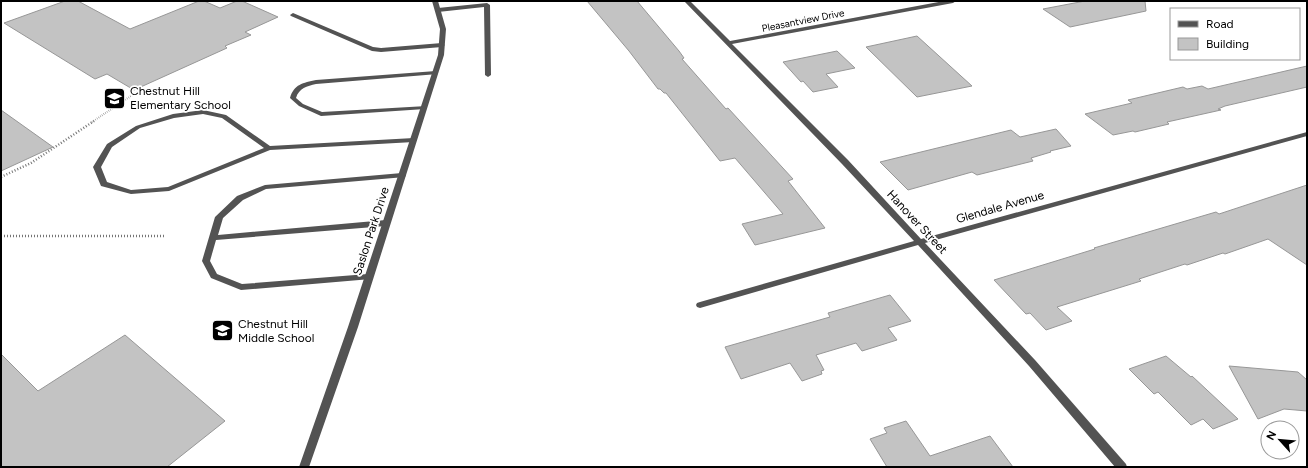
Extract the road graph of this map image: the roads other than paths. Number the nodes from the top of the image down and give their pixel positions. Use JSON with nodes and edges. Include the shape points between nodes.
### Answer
{"nodes":[{"id":1,"x":435,"y":1,"type":"edge"},
{"id":2,"x":687,"y":1,"type":"edge"},
{"id":3,"x":953,"y":1,"type":"edge"},
{"id":4,"x":438,"y":10,"type":"junction"},
{"id":5,"x":293,"y":15,"type":"dead end"},
{"id":6,"x":728,"y":43,"type":"junction"},
{"id":7,"x":442,"y":45,"type":"junction"},
{"id":8,"x":436,"y":73,"type":"junction"},
{"id":9,"x":488,"y":76,"type":"dead end"},
{"id":10,"x":425,"y":107,"type":"junction"},
{"id":11,"x":1307,"y":134,"type":"edge"},
{"id":12,"x":414,"y":140,"type":"junction"},
{"id":13,"x":269,"y":148,"type":"junction"},
{"id":14,"x":402,"y":175,"type":"junction"},
{"id":15,"x":386,"y":222,"type":"junction"},
{"id":16,"x":212,"y":238,"type":"junction"},
{"id":17,"x":919,"y":242,"type":"junction"},
{"id":18,"x":368,"y":277,"type":"junction"},
{"id":19,"x":700,"y":305,"type":"dead end"},
{"id":20,"x":304,"y":467,"type":"edge"},
{"id":21,"x":1122,"y":467,"type":"edge"}],
"edges":[{"from":1,"to":4,"type":"street","name":"Saslon Park Drive"},
{"from":2,"to":6,"type":"street","name":"Hanover Street"},
{"from":3,"to":6,"type":"street","name":"Pleasantview Drive"},
{"from":4,"to":7,"type":"street","name":"Saslon Park Drive","via":[[443,29]]},
{"from":4,"to":9,"type":"street","via":[[487,5]]},
{"from":5,"to":7,"type":"street","via":[[372,49]]},
{"from":6,"to":17,"type":"street","name":"Hanover Street","via":[[845,162]]},
{"from":7,"to":8,"type":"street","name":"Saslon Park Drive"},
{"from":8,"to":10,"type":"street","name":"Saslon Park Drive"},
{"from":8,"to":10,"type":"street","via":[[303,85],[295,91],[293,98],[301,105],[321,114]]},
{"from":10,"to":12,"type":"street","name":"Saslon Park Drive"},
{"from":11,"to":17,"type":"street","name":"Glendale Avenue"},
{"from":12,"to":13,"type":"street"},
{"from":12,"to":14,"type":"street","name":"Saslon Park Drive"},
{"from":13,"to":13,"type":"street","via":[[224,116],[203,112],[173,116],[138,127],[109,146],[97,167],[104,184],[131,192],[169,189]]},
{"from":14,"to":15,"type":"street","name":"Saslon Park Drive"},
{"from":14,"to":16,"type":"street","via":[[265,187],[240,198],[219,216]]},
{"from":15,"to":16,"type":"street"},
{"from":15,"to":18,"type":"street","name":"Saslon Park Drive"},
{"from":16,"to":18,"type":"street","via":[[206,261],[214,276],[241,287]]},
{"from":17,"to":19,"type":"street","name":"Glendale Avenue"},
{"from":17,"to":21,"type":"street","name":"Hanover Street","via":[[1032,363]]},
{"from":18,"to":20,"type":"street","name":"Saslon Park Drive"}]}
